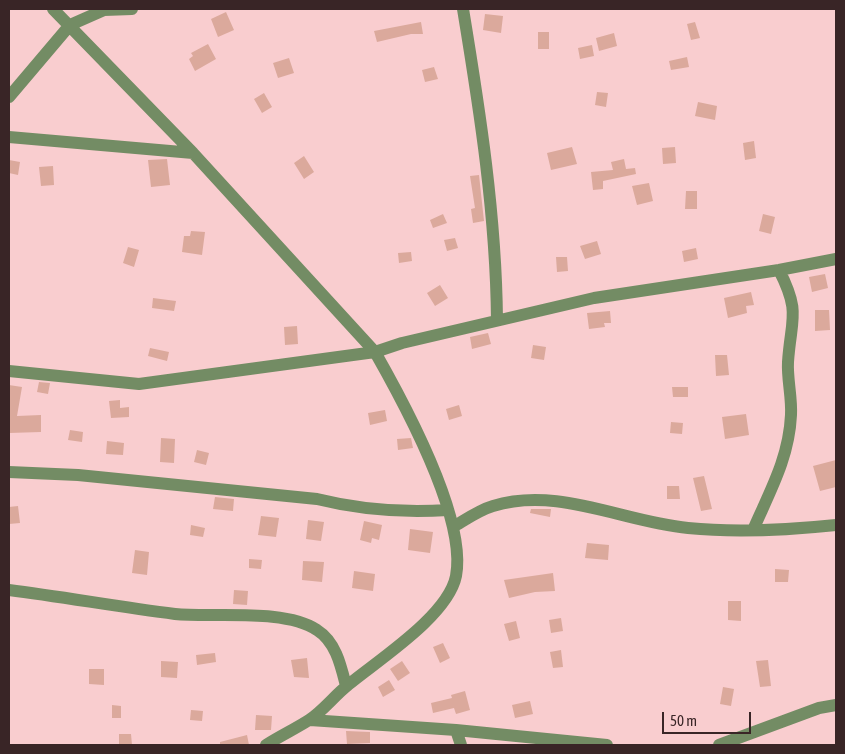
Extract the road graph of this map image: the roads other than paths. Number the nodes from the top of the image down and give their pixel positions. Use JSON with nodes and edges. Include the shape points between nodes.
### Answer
{"nodes":[{"id":1,"x":53,"y":9,"type":"edge"},
{"id":2,"x":132,"y":9,"type":"edge"},
{"id":3,"x":463,"y":9,"type":"edge"},
{"id":4,"x":70,"y":25,"type":"junction"},
{"id":5,"x":9,"y":97,"type":"edge"},
{"id":6,"x":9,"y":137,"type":"edge"},
{"id":7,"x":193,"y":153,"type":"junction"},
{"id":8,"x":836,"y":259,"type":"edge"},
{"id":9,"x":779,"y":270,"type":"junction"},
{"id":10,"x":498,"y":320,"type":"junction"},
{"id":11,"x":375,"y":352,"type":"junction"},
{"id":12,"x":9,"y":371,"type":"edge"},
{"id":13,"x":9,"y":472,"type":"edge"},
{"id":14,"x":448,"y":510,"type":"junction"},
{"id":15,"x":836,"y":524,"type":"edge"},
{"id":16,"x":452,"y":527,"type":"junction"},
{"id":17,"x":753,"y":530,"type":"junction"},
{"id":18,"x":9,"y":590,"type":"edge"},
{"id":19,"x":346,"y":686,"type":"junction"},
{"id":20,"x":836,"y":705,"type":"edge"},
{"id":21,"x":310,"y":720,"type":"junction"},
{"id":22,"x":456,"y":730,"type":"junction"},
{"id":23,"x":266,"y":745,"type":"edge"},
{"id":24,"x":461,"y":745,"type":"edge"},
{"id":25,"x":607,"y":745,"type":"edge"},
{"id":26,"x":719,"y":745,"type":"edge"}],
"edges":[{"from":1,"to":4,"type":"street"},
{"from":2,"to":4,"type":"street","via":[[104,10]]},
{"from":3,"to":10,"type":"street","via":[[484,142]]},
{"from":4,"to":5,"type":"street"},
{"from":4,"to":7,"type":"street"},
{"from":6,"to":7,"type":"street"},
{"from":7,"to":11,"type":"street"},
{"from":8,"to":9,"type":"street"},
{"from":9,"to":10,"type":"street","via":[[594,298]]},
{"from":9,"to":17,"type":"street","via":[[790,293],[794,314],[788,363],[789,440],[786,456]]},
{"from":10,"to":11,"type":"street"},
{"from":11,"to":12,"type":"street","via":[[139,384]]},
{"from":11,"to":14,"type":"street","via":[[427,453]]},
{"from":13,"to":14,"type":"street","via":[[78,475],[317,499],[395,512]]},
{"from":14,"to":16,"type":"street"},
{"from":15,"to":17,"type":"street","via":[[788,530]]},
{"from":16,"to":17,"type":"street","via":[[490,506],[532,499],[564,502],[687,528]]},
{"from":16,"to":19,"type":"street","via":[[457,557],[456,577],[449,593],[419,628]]},
{"from":18,"to":19,"type":"street","via":[[177,614],[223,614],[299,622],[317,629],[329,640]]},
{"from":19,"to":21,"type":"street"},
{"from":20,"to":26,"type":"street","via":[[819,708]]},
{"from":21,"to":22,"type":"street"},
{"from":21,"to":23,"type":"street"},
{"from":22,"to":24,"type":"street"},
{"from":22,"to":25,"type":"street"}]}
